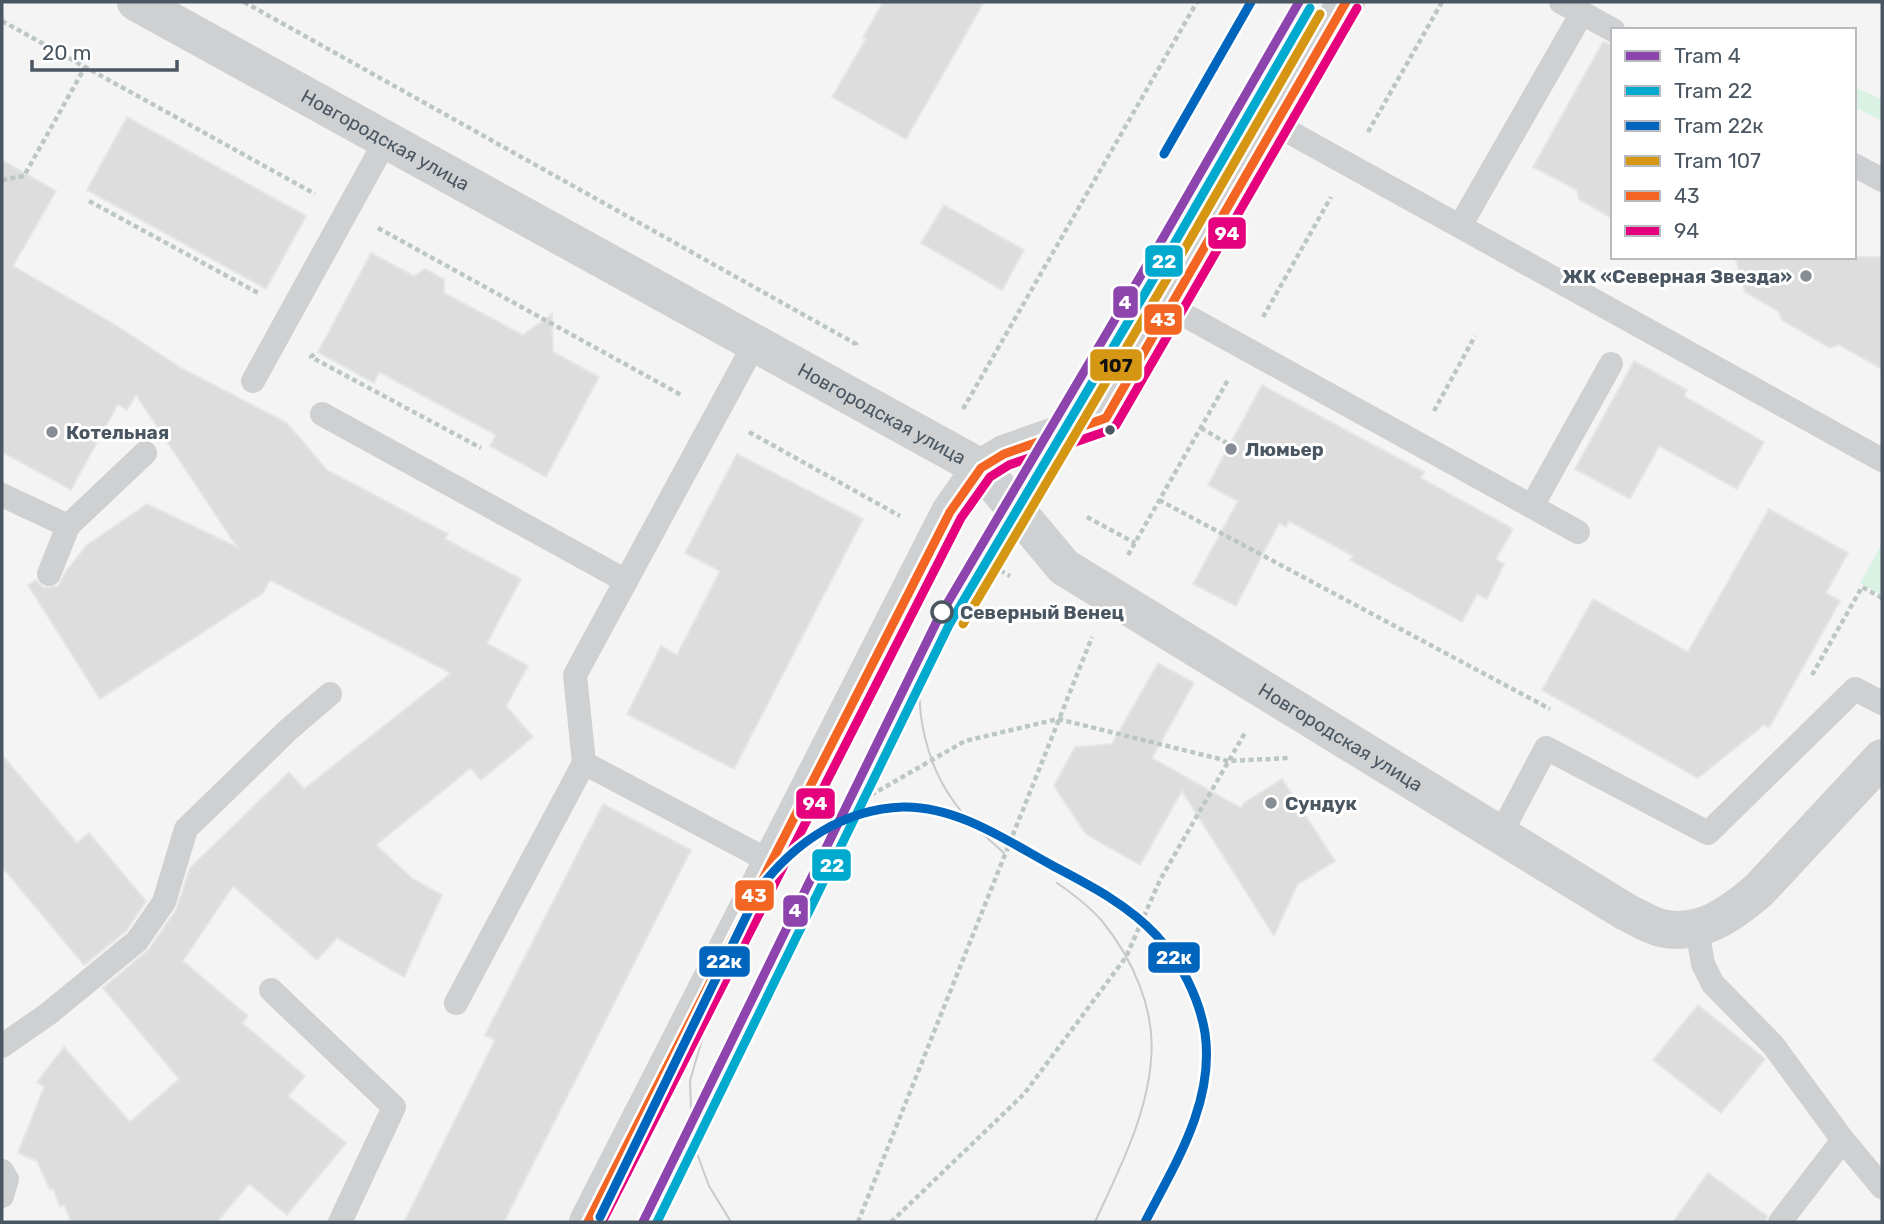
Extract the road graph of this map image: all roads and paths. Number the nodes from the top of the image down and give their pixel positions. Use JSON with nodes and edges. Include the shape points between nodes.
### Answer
{"nodes":[{"id":1,"x":136,"y":2,"type":"edge"},
{"id":2,"x":1197,"y":2,"type":"edge"},
{"id":3,"x":1346,"y":2,"type":"edge"},
{"id":4,"x":1442,"y":2,"type":"edge"},
{"id":5,"x":1572,"y":8,"type":"edge"},
{"id":6,"x":2,"y":21,"type":"edge"},
{"id":7,"x":1611,"y":29,"type":"edge"},
{"id":8,"x":85,"y":67,"type":"junction"},
{"id":9,"x":1275,"y":124,"type":"junction"},
{"id":10,"x":386,"y":140,"type":"junction"},
{"id":11,"x":1350,"y":165,"type":"junction"},
{"id":12,"x":1856,"y":166,"type":"edge"},
{"id":13,"x":2,"y":180,"type":"edge"},
{"id":14,"x":1882,"y":180,"type":"edge"},
{"id":15,"x":89,"y":201,"type":"dead end"},
{"id":16,"x":347,"y":211,"type":"junction"},
{"id":17,"x":1460,"y":226,"type":"junction"},
{"id":18,"x":382,"y":230,"type":"junction"},
{"id":19,"x":376,"y":242,"type":"dead end"},
{"id":20,"x":1170,"y":307,"type":"junction"},
{"id":21,"x":291,"y":312,"type":"junction"},
{"id":22,"x":1475,"y":336,"type":"dead end"},
{"id":23,"x":755,"y":343,"type":"junction"},
{"id":24,"x":318,"y":346,"type":"dead end"},
{"id":25,"x":1245,"y":349,"type":"junction"},
{"id":26,"x":1611,"y":364,"type":"dead end"},
{"id":27,"x":253,"y":381,"type":"dead end"},
{"id":28,"x":322,"y":414,"type":"dead end"},
{"id":29,"x":716,"y":414,"type":"junction"},
{"id":30,"x":958,"y":417,"type":"dead end"},
{"id":31,"x":1200,"y":428,"type":"junction"},
{"id":32,"x":1417,"y":443,"type":"junction"},
{"id":33,"x":1230,"y":444,"type":"dead end"},
{"id":34,"x":481,"y":448,"type":"dead end"},
{"id":35,"x":145,"y":453,"type":"dead end"},
{"id":36,"x":1882,"y":460,"type":"edge"},
{"id":37,"x":981,"y":468,"type":"junction"},
{"id":38,"x":2,"y":495,"type":"edge"},
{"id":39,"x":1159,"y":500,"type":"junction"},
{"id":40,"x":1532,"y":506,"type":"junction"},
{"id":41,"x":1087,"y":517,"type":"dead end"},
{"id":42,"x":905,"y":518,"type":"dead end"},
{"id":43,"x":68,"y":526,"type":"junction"},
{"id":44,"x":1578,"y":531,"type":"dead end"},
{"id":45,"x":1135,"y":543,"type":"junction"},
{"id":46,"x":49,"y":573,"type":"dead end"},
{"id":47,"x":626,"y":581,"type":"junction"},
{"id":48,"x":1109,"y":596,"type":"junction"},
{"id":49,"x":1882,"y":598,"type":"edge"},
{"id":50,"x":1809,"y":681,"type":"dead end"},
{"id":51,"x":1268,"y":693,"type":"junction"},
{"id":52,"x":330,"y":694,"type":"dead end"},
{"id":53,"x":1882,"y":704,"type":"edge"},
{"id":54,"x":1561,"y":715,"type":"dead end"},
{"id":55,"x":1058,"y":719,"type":"junction"},
{"id":56,"x":1882,"y":758,"type":"edge"},
{"id":57,"x":584,"y":763,"type":"junction"},
{"id":58,"x":1500,"y":835,"type":"junction"},
{"id":59,"x":771,"y":862,"type":"junction"},
{"id":60,"x":1697,"y":929,"type":"junction"},
{"id":61,"x":271,"y":990,"type":"dead end"},
{"id":62,"x":456,"y":1003,"type":"dead end"},
{"id":63,"x":2,"y":1046,"type":"edge"},
{"id":64,"x":1843,"y":1140,"type":"junction"},
{"id":65,"x":2,"y":1171,"type":"edge"},
{"id":66,"x":1882,"y":1187,"type":"edge"},
{"id":67,"x":2,"y":1196,"type":"edge"},
{"id":68,"x":340,"y":1222,"type":"edge"},
{"id":69,"x":588,"y":1222,"type":"edge"},
{"id":70,"x":661,"y":1222,"type":"edge"},
{"id":71,"x":858,"y":1222,"type":"edge"},
{"id":72,"x":891,"y":1222,"type":"edge"},
{"id":73,"x":1780,"y":1222,"type":"edge"}],
"edges":[{"from":1,"to":10,"type":"street","name":"Новгородская улица"},
{"from":2,"to":30,"type":"path"},
{"from":3,"to":9,"type":"street"},
{"from":4,"to":11,"type":"path"},
{"from":5,"to":7,"type":"lane"},
{"from":5,"to":17,"type":"lane"},
{"from":6,"to":8,"type":"path"},
{"from":8,"to":13,"type":"path","via":[[24,176]]},
{"from":8,"to":16,"type":"path"},
{"from":9,"to":11,"type":"lane"},
{"from":9,"to":20,"type":"street"},
{"from":10,"to":16,"type":"lane"},
{"from":10,"to":23,"type":"street","name":"Новгородская улица"},
{"from":11,"to":17,"type":"lane"},
{"from":11,"to":25,"type":"path"},
{"from":12,"to":14,"type":"lane"},
{"from":15,"to":21,"type":"path"},
{"from":16,"to":18,"type":"path"},
{"from":16,"to":21,"type":"lane"},
{"from":17,"to":36,"type":"lane"},
{"from":18,"to":19,"type":"path"},
{"from":18,"to":29,"type":"path"},
{"from":20,"to":25,"type":"lane"},
{"from":20,"to":37,"type":"street","via":[[1106,418],[1004,454]]},
{"from":21,"to":27,"type":"lane"},
{"from":22,"to":32,"type":"path"},
{"from":23,"to":29,"type":"lane"},
{"from":23,"to":37,"type":"street","name":"Новгородская улица"},
{"from":24,"to":34,"type":"path","via":[[312,358]]},
{"from":25,"to":31,"type":"path"},
{"from":25,"to":32,"type":"lane"},
{"from":26,"to":40,"type":"lane"},
{"from":28,"to":47,"type":"lane"},
{"from":29,"to":42,"type":"path"},
{"from":29,"to":47,"type":"lane"},
{"from":31,"to":33,"type":"path"},
{"from":31,"to":39,"type":"path"},
{"from":32,"to":40,"type":"lane"},
{"from":35,"to":43,"type":"lane"},
{"from":37,"to":48,"type":"street","name":"Новгородская улица","via":[[1064,567]]},
{"from":37,"to":59,"type":"street","via":[[950,512]]},
{"from":38,"to":43,"type":"lane"},
{"from":39,"to":45,"type":"path"},
{"from":39,"to":54,"type":"path"},
{"from":40,"to":44,"type":"lane"},
{"from":41,"to":45,"type":"path"},
{"from":43,"to":46,"type":"lane"},
{"from":45,"to":48,"type":"path"},
{"from":47,"to":57,"type":"lane","via":[[575,675]]},
{"from":48,"to":51,"type":"street","name":"Новгородская улица"},
{"from":48,"to":55,"type":"path"},
{"from":49,"to":50,"type":"path","via":[[1862,587]]},
{"from":51,"to":58,"type":"street","name":"Новгородская улица"},
{"from":51,"to":72,"type":"path","via":[[1160,880],[1126,957],[1024,1094]]},
{"from":52,"to":63,"type":"lane","via":[[186,829],[164,902],[137,941]]},
{"from":53,"to":58,"type":"lane","via":[[1855,689],[1708,833],[1546,748]]},
{"from":55,"to":70,"type":"path","via":[[965,741],[871,795]]},
{"from":55,"to":71,"type":"path"},
{"from":56,"to":60,"type":"street","name":"Новгородская улица","via":[[1759,890],[1737,909]]},
{"from":57,"to":59,"type":"lane"},
{"from":57,"to":62,"type":"lane"},
{"from":58,"to":60,"type":"street","name":"Новгородская улица","via":[[1626,912],[1661,928]]},
{"from":59,"to":69,"type":"street"},
{"from":60,"to":64,"type":"lane","via":[[1703,964],[1713,984],[1773,1045]]},
{"from":61,"to":68,"type":"lane","via":[[394,1107]]},
{"from":64,"to":66,"type":"lane"},
{"from":64,"to":73,"type":"lane"},
{"from":65,"to":67,"type":"lane","via":[[7,1179]]}]}
